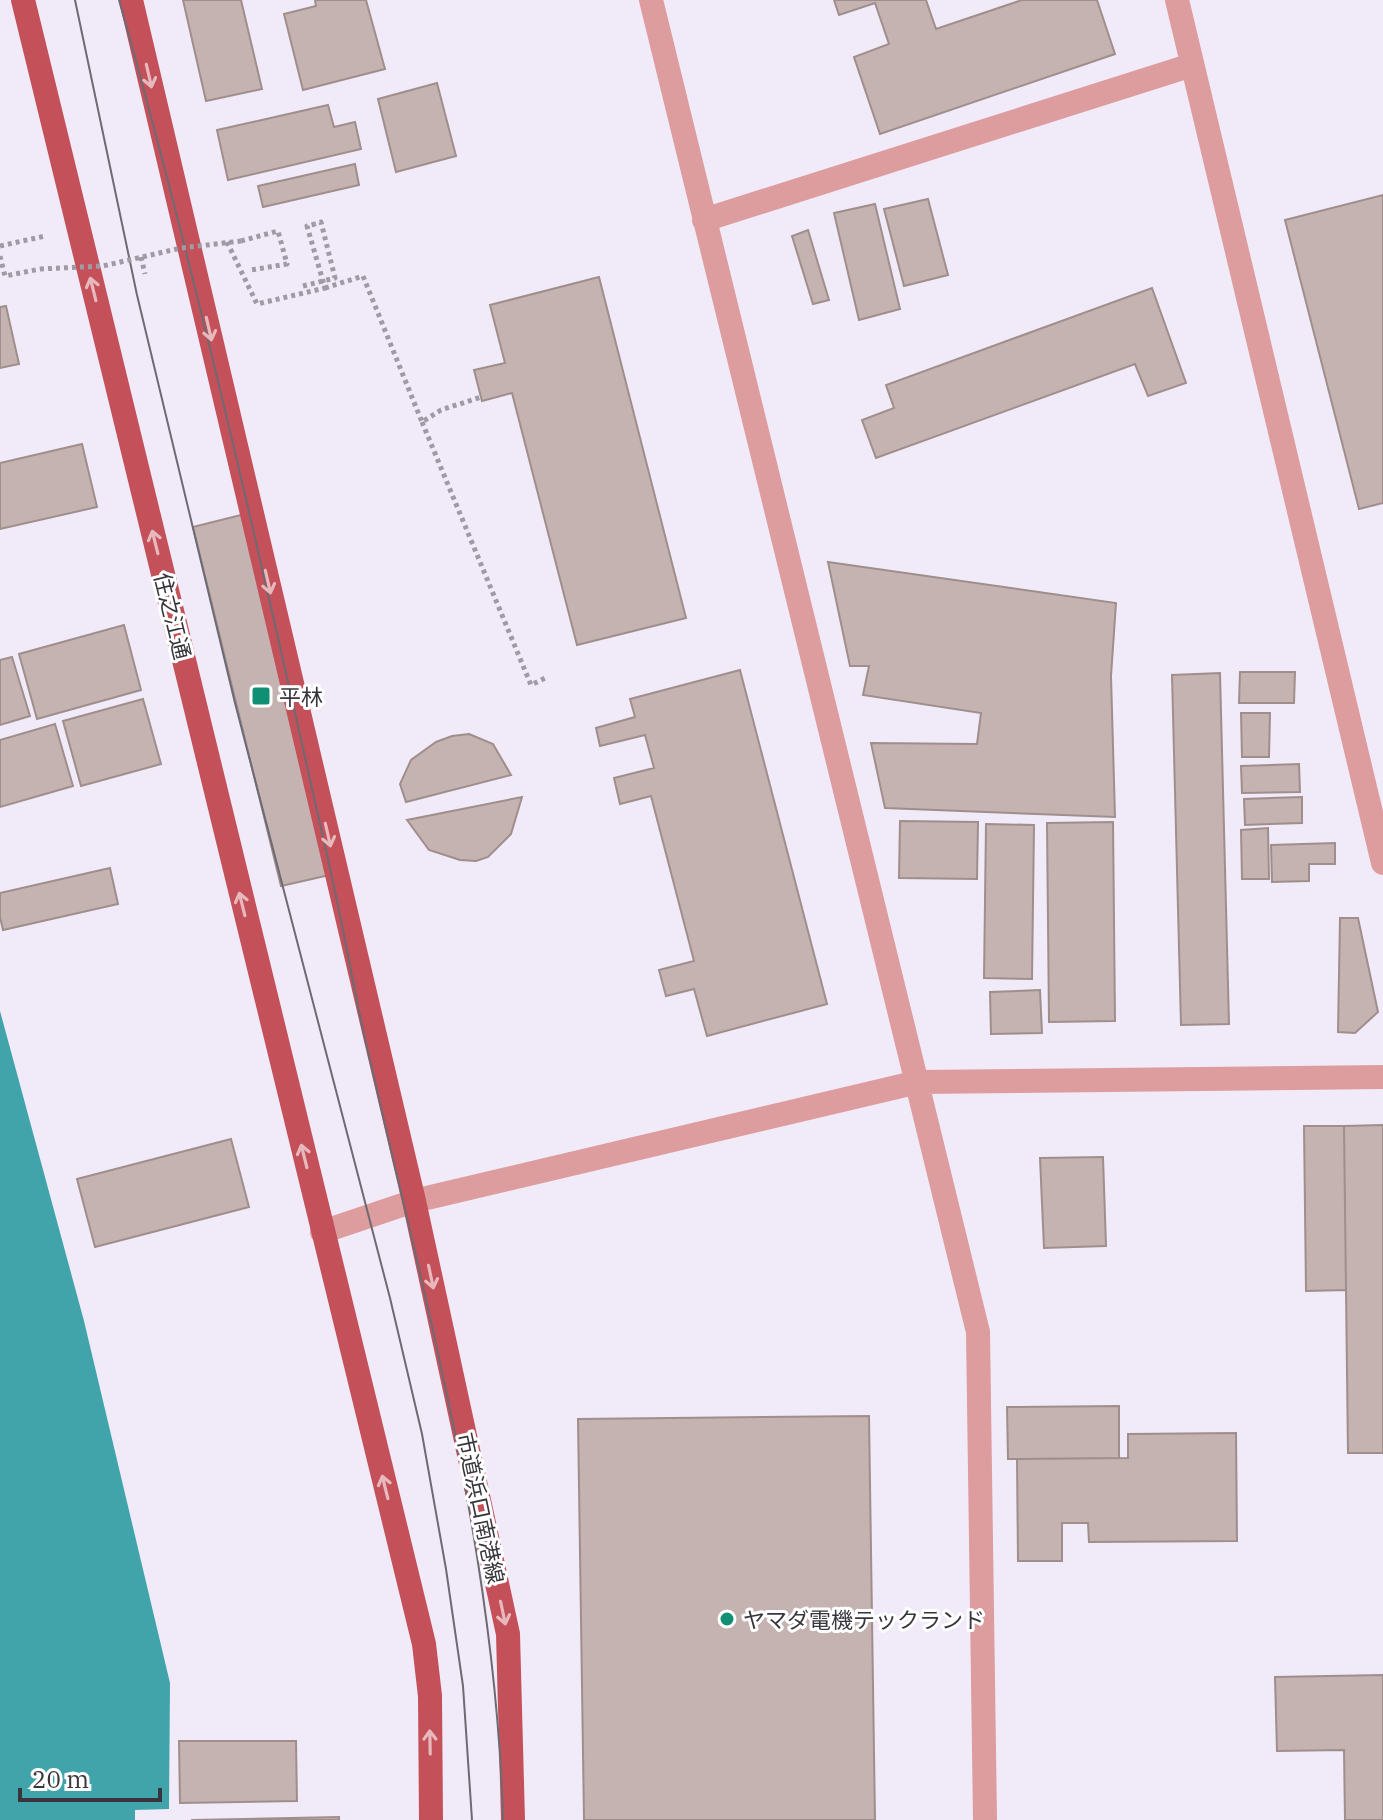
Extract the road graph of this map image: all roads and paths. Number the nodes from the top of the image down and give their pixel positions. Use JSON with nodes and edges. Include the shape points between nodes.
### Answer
{"nodes":[{"id":1,"x":23,"y":0,"type":"edge"},
{"id":2,"x":131,"y":0,"type":"edge"},
{"id":3,"x":651,"y":0,"type":"edge"},
{"id":4,"x":1177,"y":0,"type":"edge"},
{"id":5,"x":1192,"y":65,"type":"junction"},
{"id":6,"x":704,"y":220,"type":"junction"},
{"id":7,"x":46,"y":236,"type":"dead end"},
{"id":8,"x":227,"y":242,"type":"junction"},
{"id":9,"x":0,"y":246,"type":"edge"},
{"id":10,"x":0,"y":256,"type":"edge"},
{"id":11,"x":141,"y":257,"type":"junction"},
{"id":12,"x":251,"y":270,"type":"dead end"},
{"id":13,"x":145,"y":274,"type":"dead end"},
{"id":14,"x":303,"y":286,"type":"dead end"},
{"id":15,"x":325,"y":288,"type":"junction"},
{"id":16,"x":481,"y":397,"type":"dead end"},
{"id":17,"x":422,"y":422,"type":"junction"},
{"id":18,"x":547,"y":677,"type":"dead end"},
{"id":19,"x":1383,"y":863,"type":"edge"},
{"id":20,"x":1383,"y":1077,"type":"edge"},
{"id":21,"x":918,"y":1082,"type":"junction"},
{"id":22,"x":414,"y":1201,"type":"junction"},
{"id":23,"x":322,"y":1232,"type":"junction"},
{"id":24,"x":431,"y":1820,"type":"edge"},
{"id":25,"x":513,"y":1820,"type":"edge"},
{"id":26,"x":985,"y":1820,"type":"edge"}],
"edges":[{"from":23,"to":1,"type":"main road","name":"住之江通","one_way":true},
{"from":2,"to":22,"type":"main road","one_way":true},
{"from":3,"to":6,"type":"street"},
{"from":4,"to":5,"type":"street"},
{"from":5,"to":6,"type":"street"},
{"from":5,"to":19,"type":"street"},
{"from":6,"to":21,"type":"street"},
{"from":7,"to":9,"type":"path"},
{"from":8,"to":11,"type":"path","bridge":true},
{"from":8,"to":12,"type":"path","via":[[278,231],[287,264]]},
{"from":8,"to":15,"type":"path","bridge":true,"via":[[257,304]]},
{"from":10,"to":11,"type":"path","bridge":true,"via":[[5,276]]},
{"from":11,"to":13,"type":"path"},
{"from":14,"to":15,"type":"path","bridge":true,"via":[[335,278],[321,222],[307,226]]},
{"from":15,"to":17,"type":"path","via":[[363,276]]},
{"from":16,"to":17,"type":"path"},
{"from":17,"to":18,"type":"path","via":[[531,685]]},
{"from":20,"to":21,"type":"street"},
{"from":21,"to":22,"type":"street"},
{"from":21,"to":26,"type":"street","via":[[978,1332]]},
{"from":22,"to":23,"type":"street"},
{"from":22,"to":25,"type":"main road","name":"市道浜口南港線","one_way":true,"via":[[508,1634]]},
{"from":24,"to":23,"type":"main road","one_way":true,"via":[[424,1644]]}]}
